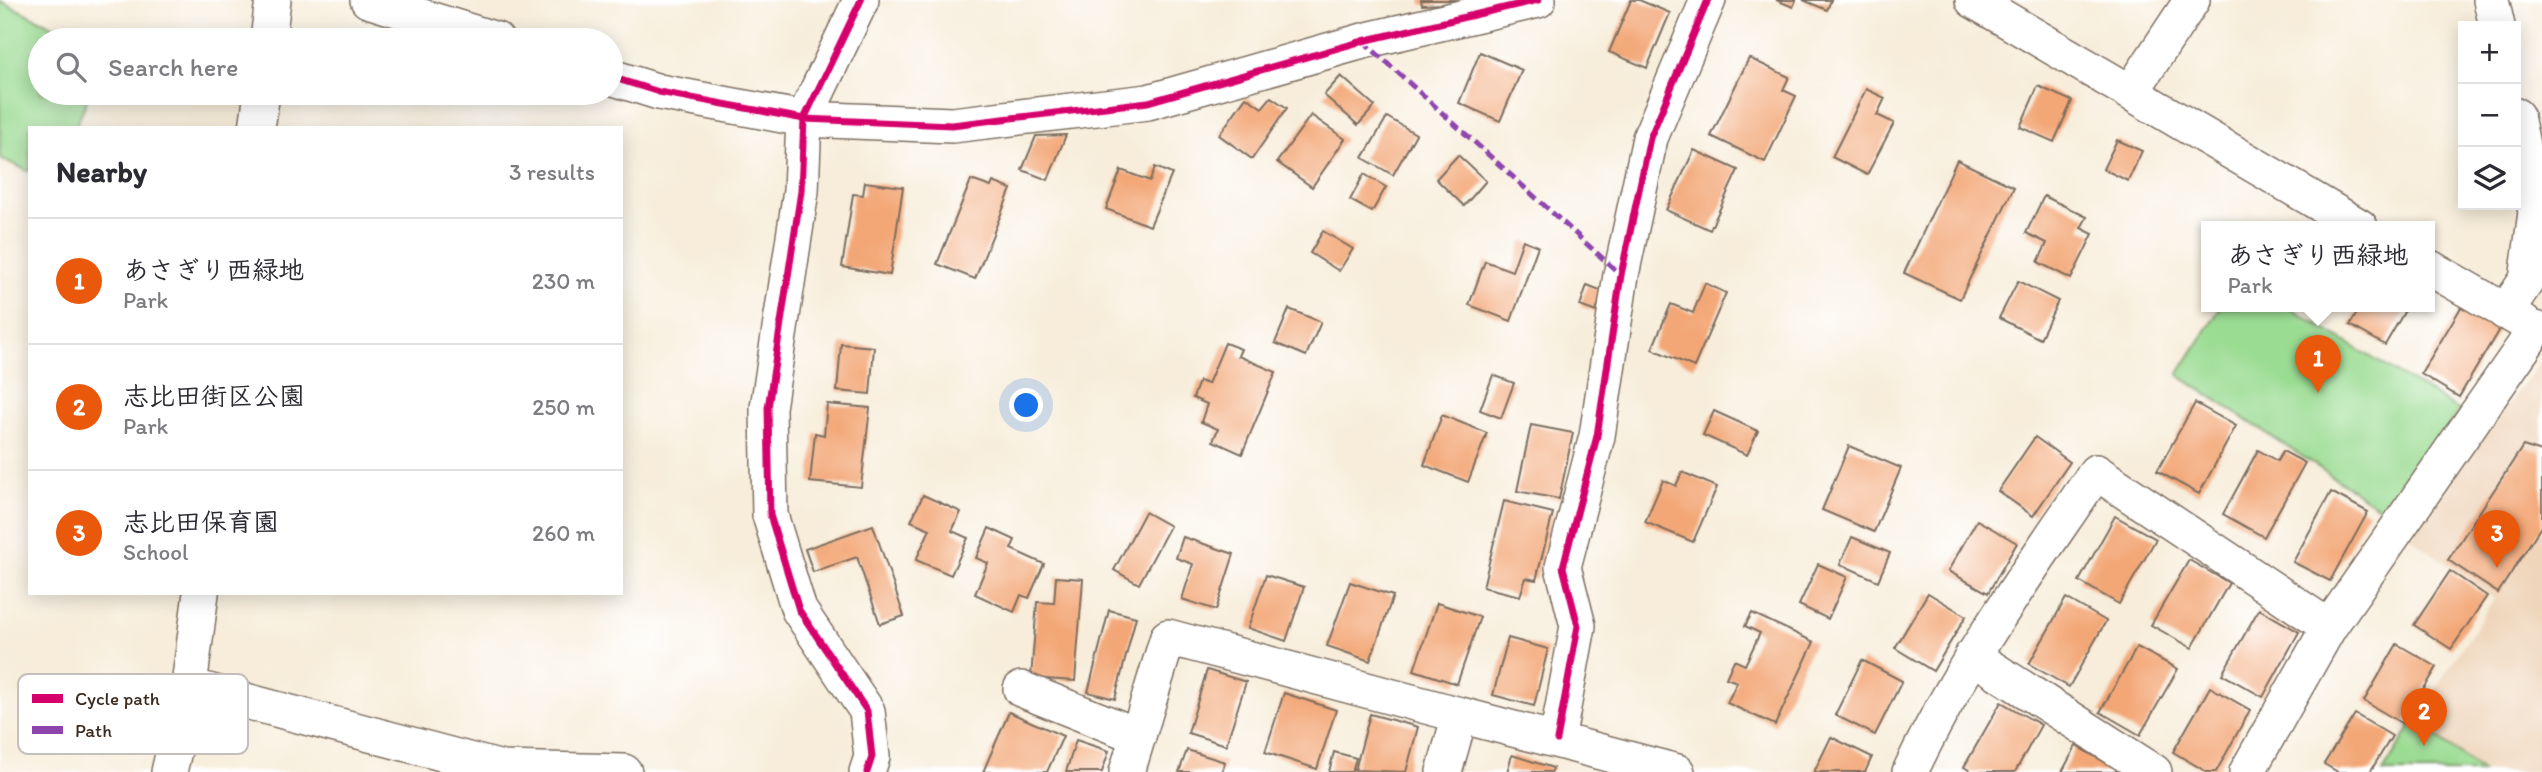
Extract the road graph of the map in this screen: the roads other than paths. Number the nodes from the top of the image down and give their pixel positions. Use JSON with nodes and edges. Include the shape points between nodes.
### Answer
{"nodes":[{"id":1,"x":273,"y":0,"type":"edge"},
{"id":2,"x":368,"y":0,"type":"edge"},
{"id":3,"x":861,"y":0,"type":"edge"},
{"id":4,"x":1708,"y":0,"type":"edge"},
{"id":5,"x":1973,"y":0,"type":"edge"},
{"id":6,"x":2192,"y":0,"type":"edge"},
{"id":7,"x":2491,"y":0,"type":"edge"},
{"id":8,"x":1528,"y":2,"type":"edge"},
{"id":9,"x":2496,"y":21,"type":"edge"},
{"id":10,"x":270,"y":28,"type":"edge"},
{"id":11,"x":458,"y":28,"type":"edge"},
{"id":12,"x":623,"y":80,"type":"edge"},
{"id":13,"x":2131,"y":92,"type":"junction"},
{"id":14,"x":260,"y":105,"type":"edge"},
{"id":15,"x":804,"y":119,"type":"junction"},
{"id":16,"x":257,"y":126,"type":"edge"},
{"id":17,"x":2521,"y":140,"type":"edge"},
{"id":18,"x":2350,"y":221,"type":"edge"},
{"id":19,"x":2534,"y":268,"type":"edge"},
{"id":20,"x":2435,"y":271,"type":"edge"},
{"id":21,"x":2505,"y":312,"type":"junction"},
{"id":22,"x":2539,"y":331,"type":"edge"},
{"id":23,"x":201,"y":595,"type":"edge"},
{"id":24,"x":2329,"y":627,"type":"junction"},
{"id":25,"x":1972,"y":656,"type":"junction"},
{"id":26,"x":191,"y":674,"type":"edge"},
{"id":27,"x":1021,"y":689,"type":"dead end"},
{"id":28,"x":248,"y":701,"type":"edge"},
{"id":29,"x":1460,"y":715,"type":"junction"},
{"id":30,"x":1138,"y":736,"type":"junction"},
{"id":31,"x":1557,"y":740,"type":"junction"},
{"id":32,"x":174,"y":754,"type":"edge"},
{"id":33,"x":170,"y":772,"type":"edge"},
{"id":34,"x":624,"y":772,"type":"edge"},
{"id":35,"x":867,"y":772,"type":"edge"},
{"id":36,"x":1127,"y":772,"type":"edge"},
{"id":37,"x":1444,"y":772,"type":"edge"},
{"id":38,"x":1676,"y":772,"type":"edge"},
{"id":39,"x":1910,"y":772,"type":"edge"},
{"id":40,"x":2154,"y":772,"type":"edge"},
{"id":41,"x":2247,"y":772,"type":"edge"}],
"edges":[{"from":1,"to":10,"type":"street"},
{"from":2,"to":11,"type":"street"},
{"from":3,"to":15,"type":"street"},
{"from":4,"to":31,"type":"street","via":[[1650,138],[1621,275],[1597,436],[1563,566],[1578,626]]},
{"from":5,"to":13,"type":"street"},
{"from":6,"to":13,"type":"street"},
{"from":7,"to":9,"type":"street"},
{"from":8,"to":15,"type":"street","via":[[1363,41],[1148,102],[952,125]]},
{"from":12,"to":15,"type":"street","via":[[659,92]]},
{"from":13,"to":18,"type":"street"},
{"from":14,"to":16,"type":"street"},
{"from":15,"to":35,"type":"street","via":[[801,191],[768,408],[770,515],[799,610],[867,710],[873,757]]},
{"from":17,"to":19,"type":"street","via":[[2536,212]]},
{"from":19,"to":21,"type":"street"},
{"from":20,"to":21,"type":"street"},
{"from":21,"to":22,"type":"street"},
{"from":22,"to":24,"type":"street"},
{"from":23,"to":26,"type":"street"},
{"from":24,"to":25,"type":"street","via":[[2096,472]]},
{"from":24,"to":41,"type":"street"},
{"from":25,"to":39,"type":"street"},
{"from":25,"to":40,"type":"street"},
{"from":27,"to":30,"type":"street"},
{"from":28,"to":34,"type":"street","via":[[502,769]]},
{"from":29,"to":30,"type":"street","via":[[1168,637]]},
{"from":29,"to":31,"type":"street"},
{"from":29,"to":37,"type":"street"},
{"from":30,"to":36,"type":"street"},
{"from":31,"to":38,"type":"street"},
{"from":32,"to":33,"type":"street"}]}
